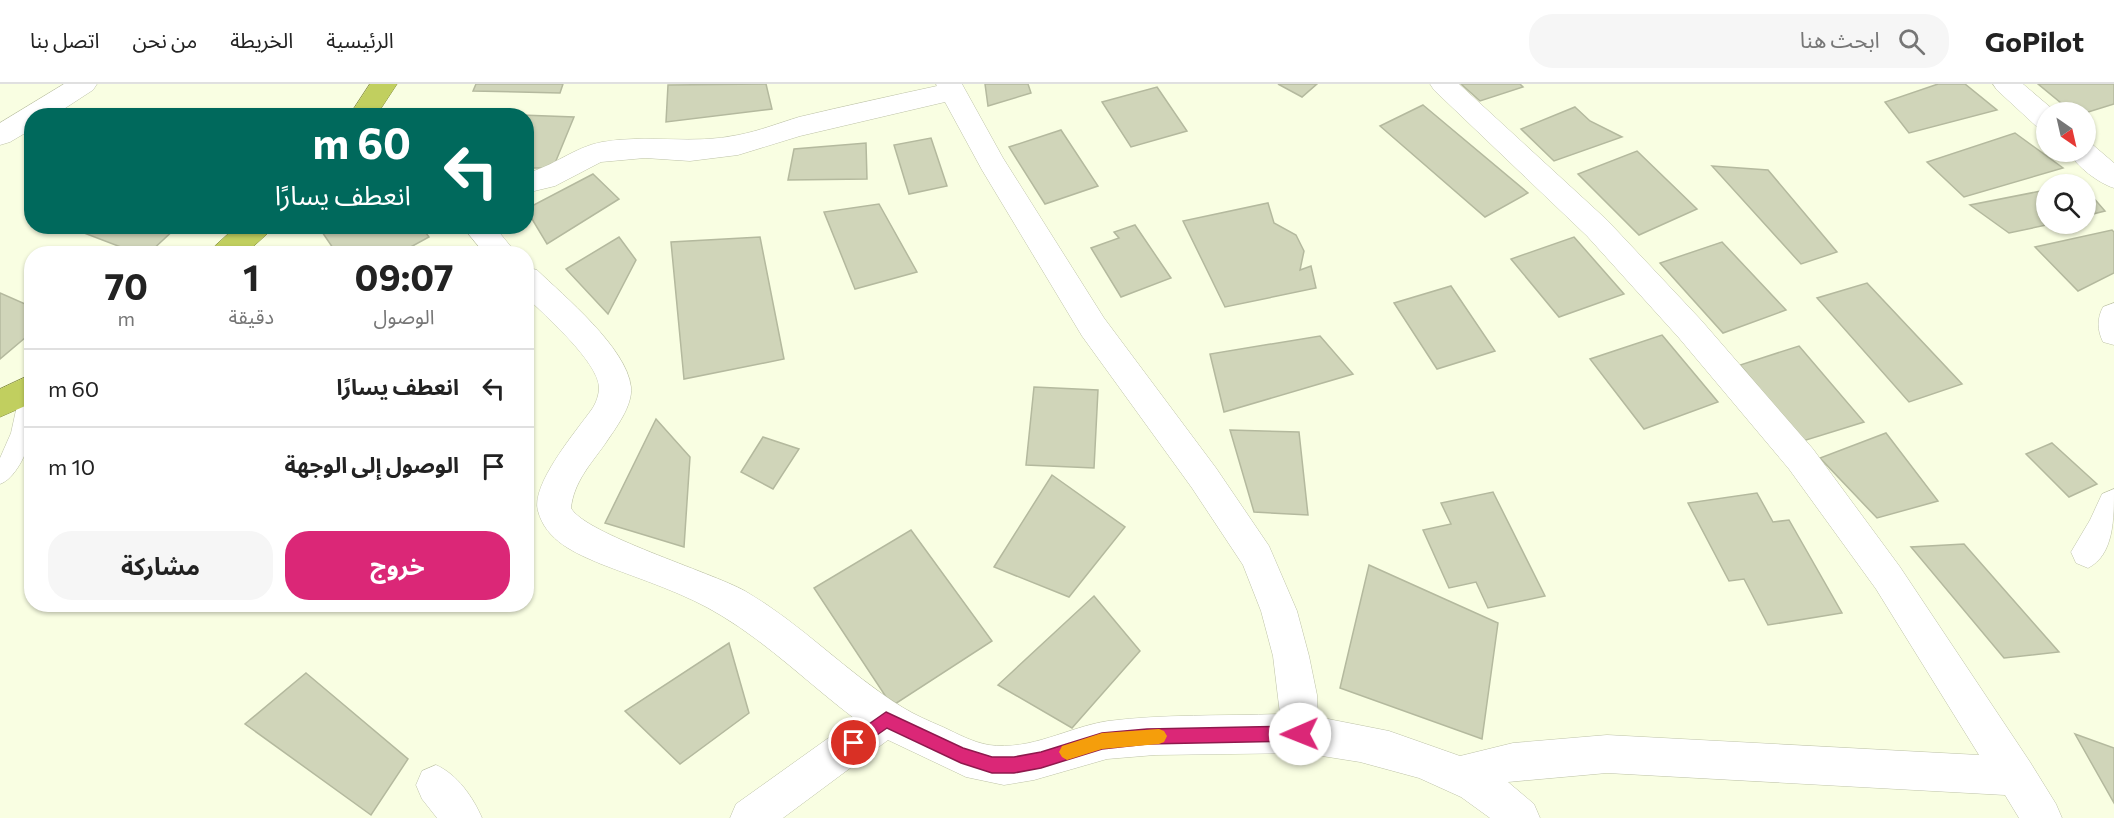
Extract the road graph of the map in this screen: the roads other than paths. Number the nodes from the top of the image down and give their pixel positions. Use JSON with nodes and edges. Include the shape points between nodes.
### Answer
{"nodes":[{"id":1,"x":84,"y":84,"type":"edge"},
{"id":2,"x":384,"y":84,"type":"edge"},
{"id":3,"x":1443,"y":84,"type":"edge"},
{"id":4,"x":2006,"y":84,"type":"edge"},
{"id":5,"x":951,"y":87,"type":"edge"},
{"id":6,"x":45,"y":108,"type":"edge"},
{"id":7,"x":368,"y":108,"type":"edge"},
{"id":8,"x":2036,"y":110,"type":"edge"},
{"id":9,"x":24,"y":121,"type":"edge"},
{"id":10,"x":0,"y":135,"type":"edge"},
{"id":11,"x":2095,"y":162,"type":"edge"},
{"id":12,"x":2114,"y":178,"type":"edge"},
{"id":13,"x":534,"y":181,"type":"edge"},
{"id":14,"x":248,"y":234,"type":"edge"},
{"id":15,"x":484,"y":234,"type":"edge"},
{"id":16,"x":234,"y":246,"type":"edge"},
{"id":17,"x":495,"y":246,"type":"edge"},
{"id":18,"x":534,"y":292,"type":"edge"},
{"id":19,"x":2114,"y":315,"type":"edge"},
{"id":20,"x":2114,"y":333,"type":"edge"},
{"id":21,"x":24,"y":391,"type":"edge"},
{"id":22,"x":0,"y":404,"type":"edge"},
{"id":23,"x":24,"y":425,"type":"edge"},
{"id":24,"x":0,"y":475,"type":"edge"},
{"id":25,"x":2114,"y":504,"type":"edge"},
{"id":26,"x":2088,"y":552,"type":"dead end"},
{"id":27,"x":886,"y":719,"type":"junction"},
{"id":28,"x":1300,"y":734,"type":"junction"},
{"id":29,"x":1457,"y":776,"type":"junction"},
{"id":30,"x":2016,"y":776,"type":"junction"},
{"id":31,"x":436,"y":785,"type":"dead end"},
{"id":32,"x":462,"y":818,"type":"edge"},
{"id":33,"x":750,"y":818,"type":"edge"},
{"id":34,"x":1520,"y":818,"type":"edge"},
{"id":35,"x":2042,"y":818,"type":"edge"}],
"edges":[{"from":1,"to":6,"type":"street"},
{"from":2,"to":7,"type":"highway"},
{"from":3,"to":30,"type":"street","via":[[1598,228],[1801,459],[1888,578]]},
{"from":4,"to":8,"type":"street"},
{"from":5,"to":13,"type":"street","via":[[738,145],[690,152],[645,148],[602,152]]},
{"from":5,"to":28,"type":"street","via":[[992,163],[1093,327],[1257,557],[1279,610],[1291,656]]},
{"from":9,"to":10,"type":"street"},
{"from":11,"to":12,"type":"street"},
{"from":14,"to":16,"type":"highway"},
{"from":15,"to":17,"type":"street"},
{"from":18,"to":27,"type":"street","via":[[576,327],[609,371],[615,388],[609,414],[560,485],[554,507],[561,523],[600,547],[686,580],[732,603]]},
{"from":19,"to":20,"type":"street"},
{"from":21,"to":22,"type":"highway"},
{"from":23,"to":24,"type":"lane","via":[[12,460]]},
{"from":25,"to":26,"type":"street","via":[[2104,529]]},
{"from":27,"to":28,"type":"street","via":[[961,756],[992,765],[1041,760],[1102,741]]},
{"from":27,"to":33,"type":"street"},
{"from":28,"to":29,"type":"street","via":[[1381,748]]},
{"from":29,"to":30,"type":"street","via":[[1513,762],[1607,754]]},
{"from":29,"to":34,"type":"street","via":[[1497,798]]},
{"from":30,"to":35,"type":"street"},
{"from":31,"to":32,"type":"street"}]}
